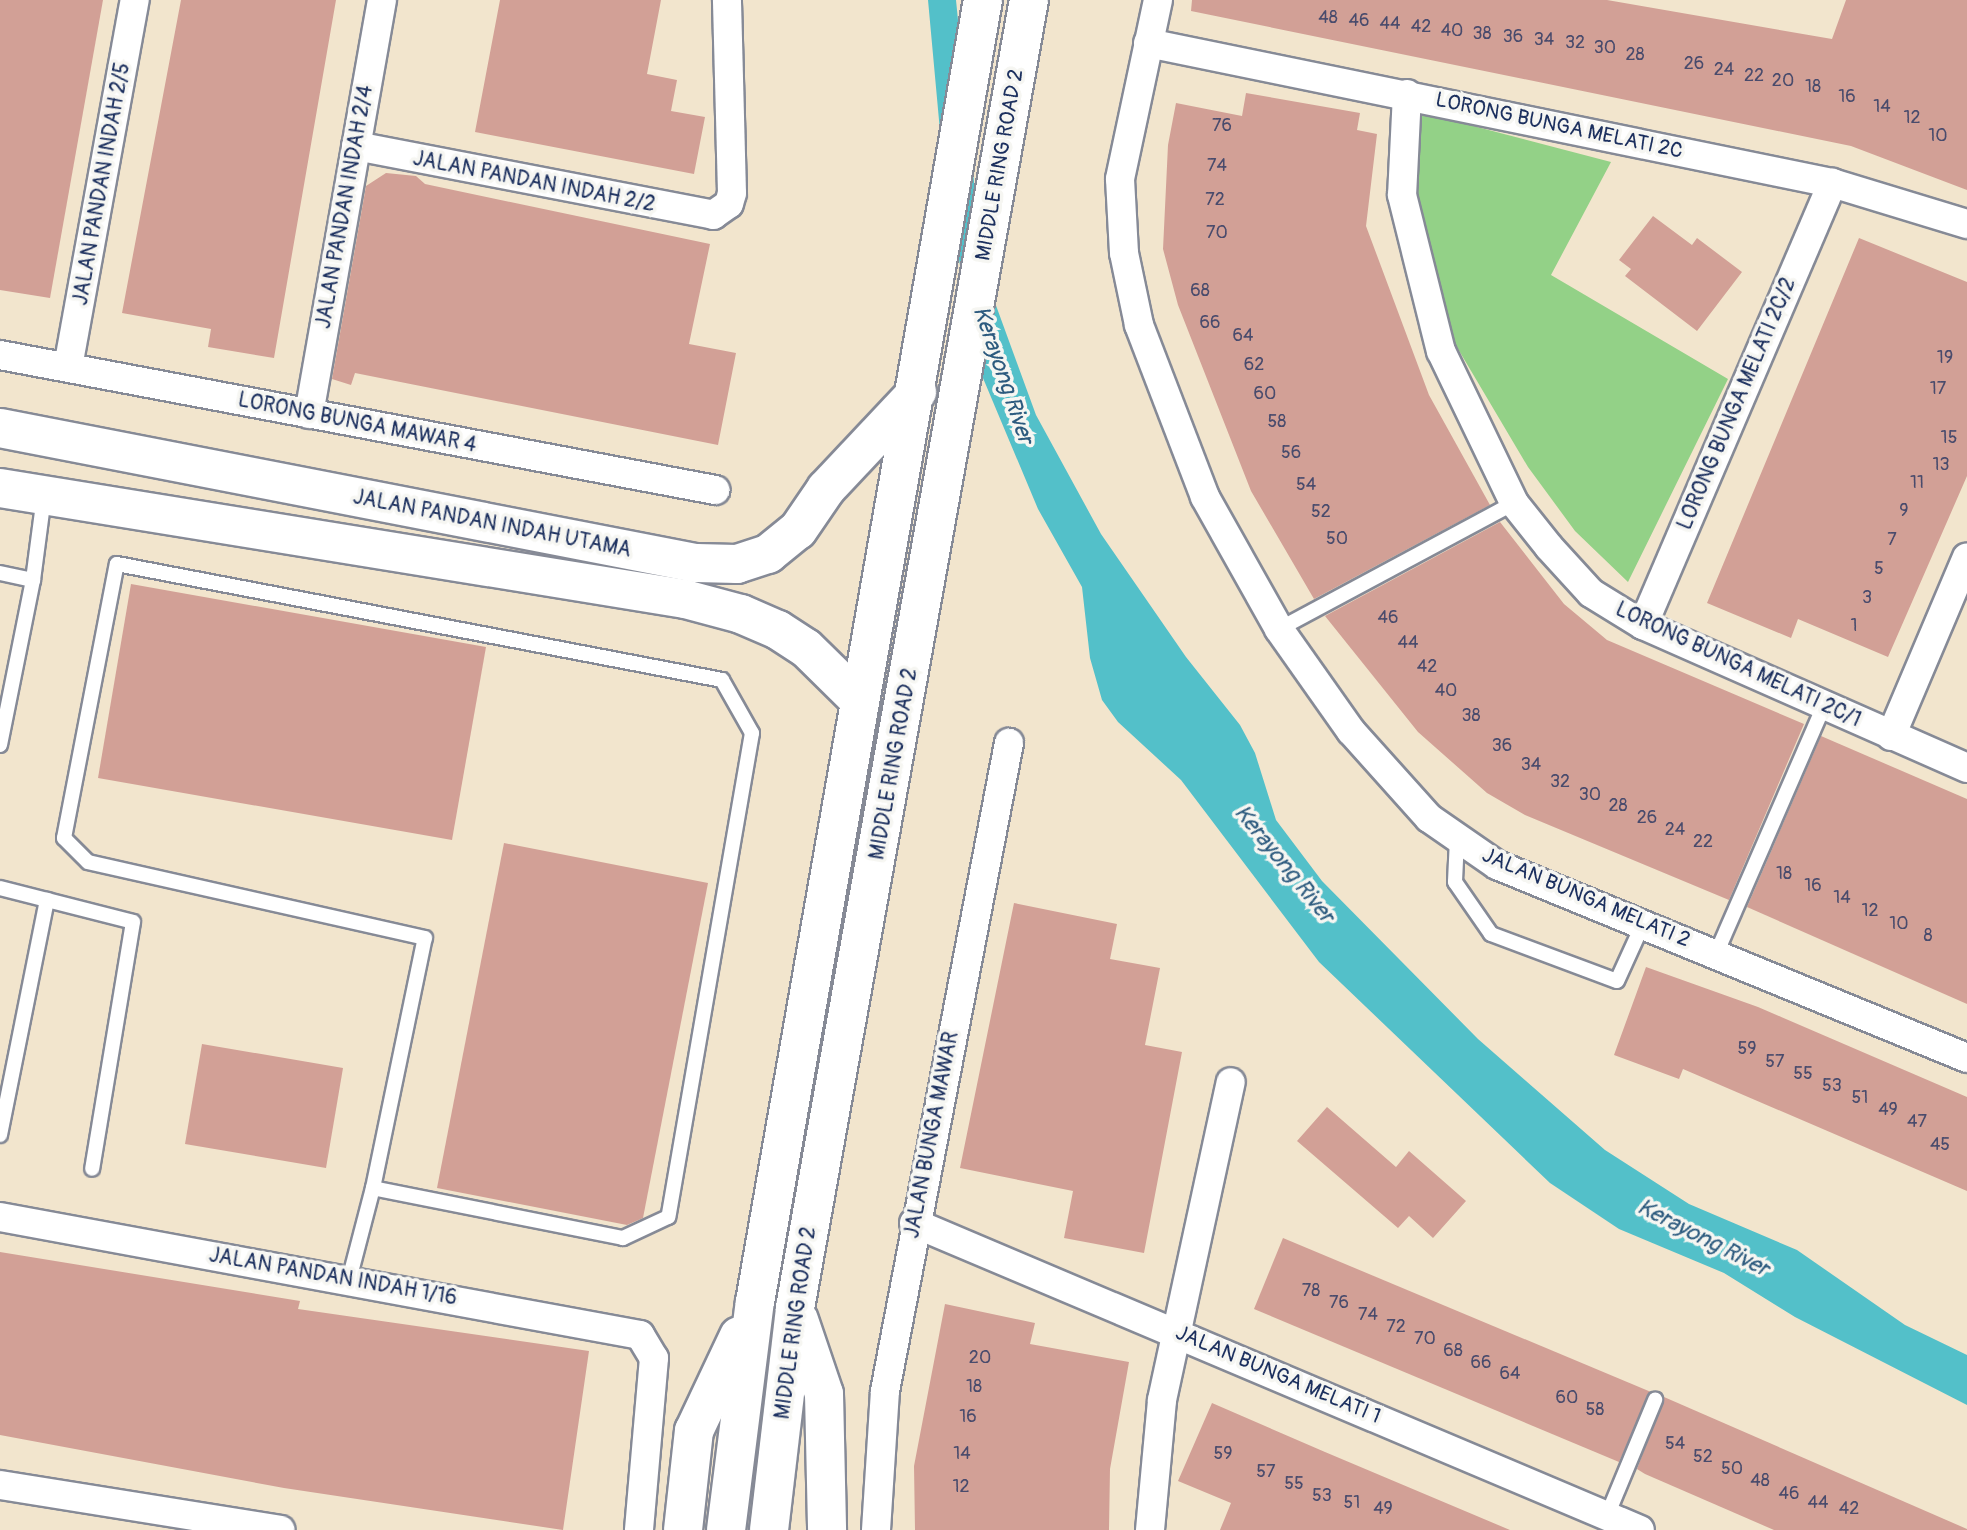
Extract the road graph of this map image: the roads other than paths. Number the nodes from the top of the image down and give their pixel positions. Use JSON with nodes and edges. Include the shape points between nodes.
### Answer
{"nodes":[{"id":1,"x":135,"y":0,"type":"edge"},
{"id":2,"x":382,"y":0,"type":"edge"},
{"id":3,"x":727,"y":0,"type":"edge"},
{"id":4,"x":984,"y":0,"type":"edge"},
{"id":5,"x":1028,"y":0,"type":"edge"},
{"id":6,"x":1158,"y":0,"type":"edge"},
{"id":7,"x":1148,"y":43,"type":"junction"},
{"id":8,"x":1407,"y":94,"type":"junction"},
{"id":9,"x":356,"y":146,"type":"junction"},
{"id":10,"x":1832,"y":183,"type":"junction"},
{"id":11,"x":1967,"y":225,"type":"edge"},
{"id":12,"x":0,"y":355,"type":"edge"},
{"id":13,"x":68,"y":367,"type":"junction"},
{"id":14,"x":917,"y":392,"type":"junction"},
{"id":15,"x":309,"y":414,"type":"junction"},
{"id":16,"x":0,"y":428,"type":"edge"},
{"id":17,"x":0,"y":488,"type":"edge"},
{"id":18,"x":715,"y":490,"type":"dead end"},
{"id":19,"x":44,"y":495,"type":"junction"},
{"id":20,"x":1514,"y":503,"type":"junction"},
{"id":21,"x":1967,"y":557,"type":"edge"},
{"id":22,"x":0,"y":573,"type":"edge"},
{"id":23,"x":33,"y":580,"type":"junction"},
{"id":24,"x":1643,"y":625,"type":"junction"},
{"id":25,"x":1279,"y":629,"type":"junction"},
{"id":26,"x":859,"y":700,"type":"junction"},
{"id":27,"x":1824,"y":706,"type":"junction"},
{"id":28,"x":1891,"y":736,"type":"junction"},
{"id":29,"x":1009,"y":743,"type":"dead end"},
{"id":30,"x":0,"y":744,"type":"edge"},
{"id":31,"x":1967,"y":768,"type":"edge"},
{"id":32,"x":1457,"y":839,"type":"junction"},
{"id":33,"x":0,"y":888,"type":"edge"},
{"id":34,"x":47,"y":900,"type":"junction"},
{"id":35,"x":1643,"y":924,"type":"junction"},
{"id":36,"x":1716,"y":954,"type":"junction"},
{"id":37,"x":1967,"y":1058,"type":"edge"},
{"id":38,"x":1231,"y":1082,"type":"dead end"},
{"id":39,"x":0,"y":1135,"type":"edge"},
{"id":40,"x":92,"y":1169,"type":"dead end"},
{"id":41,"x":373,"y":1188,"type":"junction"},
{"id":42,"x":0,"y":1217,"type":"edge"},
{"id":43,"x":914,"y":1223,"type":"junction"},
{"id":44,"x":349,"y":1280,"type":"junction"},
{"id":45,"x":755,"y":1302,"type":"junction"},
{"id":46,"x":795,"y":1308,"type":"junction"},
{"id":47,"x":1174,"y":1331,"type":"junction"},
{"id":48,"x":1655,"y":1400,"type":"dead end"},
{"id":49,"x":0,"y":1485,"type":"edge"},
{"id":50,"x":1606,"y":1516,"type":"junction"},
{"id":51,"x":279,"y":1530,"type":"edge"},
{"id":52,"x":639,"y":1530,"type":"edge"},
{"id":53,"x":683,"y":1530,"type":"edge"},
{"id":54,"x":726,"y":1530,"type":"edge"},
{"id":55,"x":769,"y":1530,"type":"edge"},
{"id":56,"x":827,"y":1530,"type":"edge"},
{"id":57,"x":876,"y":1530,"type":"edge"},
{"id":58,"x":1150,"y":1530,"type":"edge"},
{"id":59,"x":1640,"y":1530,"type":"edge"}],
"edges":[{"from":1,"to":13,"type":"street","name":"JALAN PANDAN INDAH 2/5"},
{"from":2,"to":9,"type":"street","name":"JALAN PANDAN INDAH 2/4"},
{"from":3,"to":9,"type":"street","name":"JALAN PANDAN INDAH 2/2","via":[[732,193],[729,204],[713,215]]},
{"from":4,"to":14,"type":"main road","name":"MIDDLE RING ROAD 2"},
{"from":5,"to":46,"type":"main road","name":"MIDDLE RING ROAD 2"},
{"from":6,"to":7,"type":"street","name":"JALAN BUNGA MELATI 2"},
{"from":7,"to":8,"type":"street","name":"LORONG BUNGA MELATI 2C"},
{"from":7,"to":25,"type":"street","name":"JALAN BUNGA MELATI 2","via":[[1120,179],[1124,253],[1139,325],[1205,497]]},
{"from":8,"to":10,"type":"street","name":"LORONG BUNGA MELATI 2C"},
{"from":8,"to":20,"type":"street","name":"LORONG BUNGA MELATI 2C/1","via":[[1402,195],[1441,351]]},
{"from":9,"to":15,"type":"street","name":"JALAN PANDAN INDAH 2/4"},
{"from":10,"to":11,"type":"street","name":"LORONG BUNGA MELATI 2C"},
{"from":10,"to":24,"type":"street","name":"LORONG BUNGA MELATI 2C/2"},
{"from":12,"to":13,"type":"street","name":"LORONG BUNGA MAWAR 4"},
{"from":13,"to":15,"type":"street","name":"LORONG BUNGA MAWAR 4"},
{"from":14,"to":16,"type":"main road","name":"JALAN PANDAN INDAH UTAMA","via":[[826,489],[798,530],[768,554],[737,565],[696,563]]},
{"from":14,"to":26,"type":"main road","name":"MIDDLE RING ROAD 2"},
{"from":15,"to":18,"type":"street","name":"LORONG BUNGA MAWAR 4"},
{"from":17,"to":19,"type":"main road","name":"JALAN PANDAN INDAH UTAMA"},
{"from":19,"to":23,"type":"lane"},
{"from":19,"to":26,"type":"main road","name":"JALAN PANDAN INDAH UTAMA","via":[[685,599],[741,614],[778,631],[806,648]]},
{"from":20,"to":24,"type":"street","name":"LORONG BUNGA MELATI 2C/1","via":[[1591,593]]},
{"from":20,"to":25,"type":"lane"},
{"from":21,"to":28,"type":"street"},
{"from":22,"to":23,"type":"lane"},
{"from":23,"to":30,"type":"lane"},
{"from":24,"to":27,"type":"street","name":"LORONG BUNGA MELATI 2C/1"},
{"from":25,"to":32,"type":"street","name":"JALAN BUNGA MELATI 2","via":[[1392,780]]},
{"from":26,"to":45,"type":"main road","name":"MIDDLE RING ROAD 2"},
{"from":27,"to":28,"type":"street","name":"LORONG BUNGA MELATI 2C/1"},
{"from":27,"to":36,"type":"lane"},
{"from":28,"to":31,"type":"street","name":"LORONG BUNGA MELATI 2C/1"},
{"from":29,"to":43,"type":"street","name":"JALAN BUNGA MAWAR"},
{"from":32,"to":35,"type":"street","name":"JALAN BUNGA MELATI 2","via":[[1497,865]]},
{"from":32,"to":35,"type":"lane","via":[[1455,882],[1491,934],[1617,981]]},
{"from":33,"to":34,"type":"lane"},
{"from":34,"to":39,"type":"lane"},
{"from":34,"to":40,"type":"lane","via":[[132,922]]},
{"from":35,"to":36,"type":"street","name":"JALAN BUNGA MELATI 2"},
{"from":36,"to":37,"type":"street","name":"JALAN BUNGA MELATI 2"},
{"from":38,"to":47,"type":"street"},
{"from":41,"to":41,"type":"lane","via":[[623,1238],[668,1217],[752,733],[722,680],[117,564],[64,838],[88,862],[425,938]]},
{"from":41,"to":44,"type":"lane"},
{"from":42,"to":44,"type":"street","name":"JALAN PANDAN INDAH 1/16"},
{"from":43,"to":47,"type":"street","name":"JALAN BUNGA MELATI 1"},
{"from":43,"to":57,"type":"street","name":"JALAN BUNGA MAWAR","via":[[885,1391]]},
{"from":44,"to":52,"type":"street","name":"JALAN PANDAN INDAH 1/16","via":[[628,1331],[647,1343],[654,1358]]},
{"from":45,"to":53,"type":"main road","via":[[694,1432]]},
{"from":45,"to":54,"type":"main road","name":"MIDDLE RING ROAD 2"},
{"from":46,"to":55,"type":"main road","name":"MIDDLE RING ROAD 2"},
{"from":46,"to":56,"type":"main road","via":[[824,1394]]},
{"from":47,"to":50,"type":"street","name":"JALAN BUNGA MELATI 1"},
{"from":47,"to":58,"type":"street","via":[[1162,1400]]},
{"from":48,"to":50,"type":"lane"},
{"from":49,"to":51,"type":"street"},
{"from":50,"to":59,"type":"street","name":"JALAN BUNGA MELATI 1"}]}
